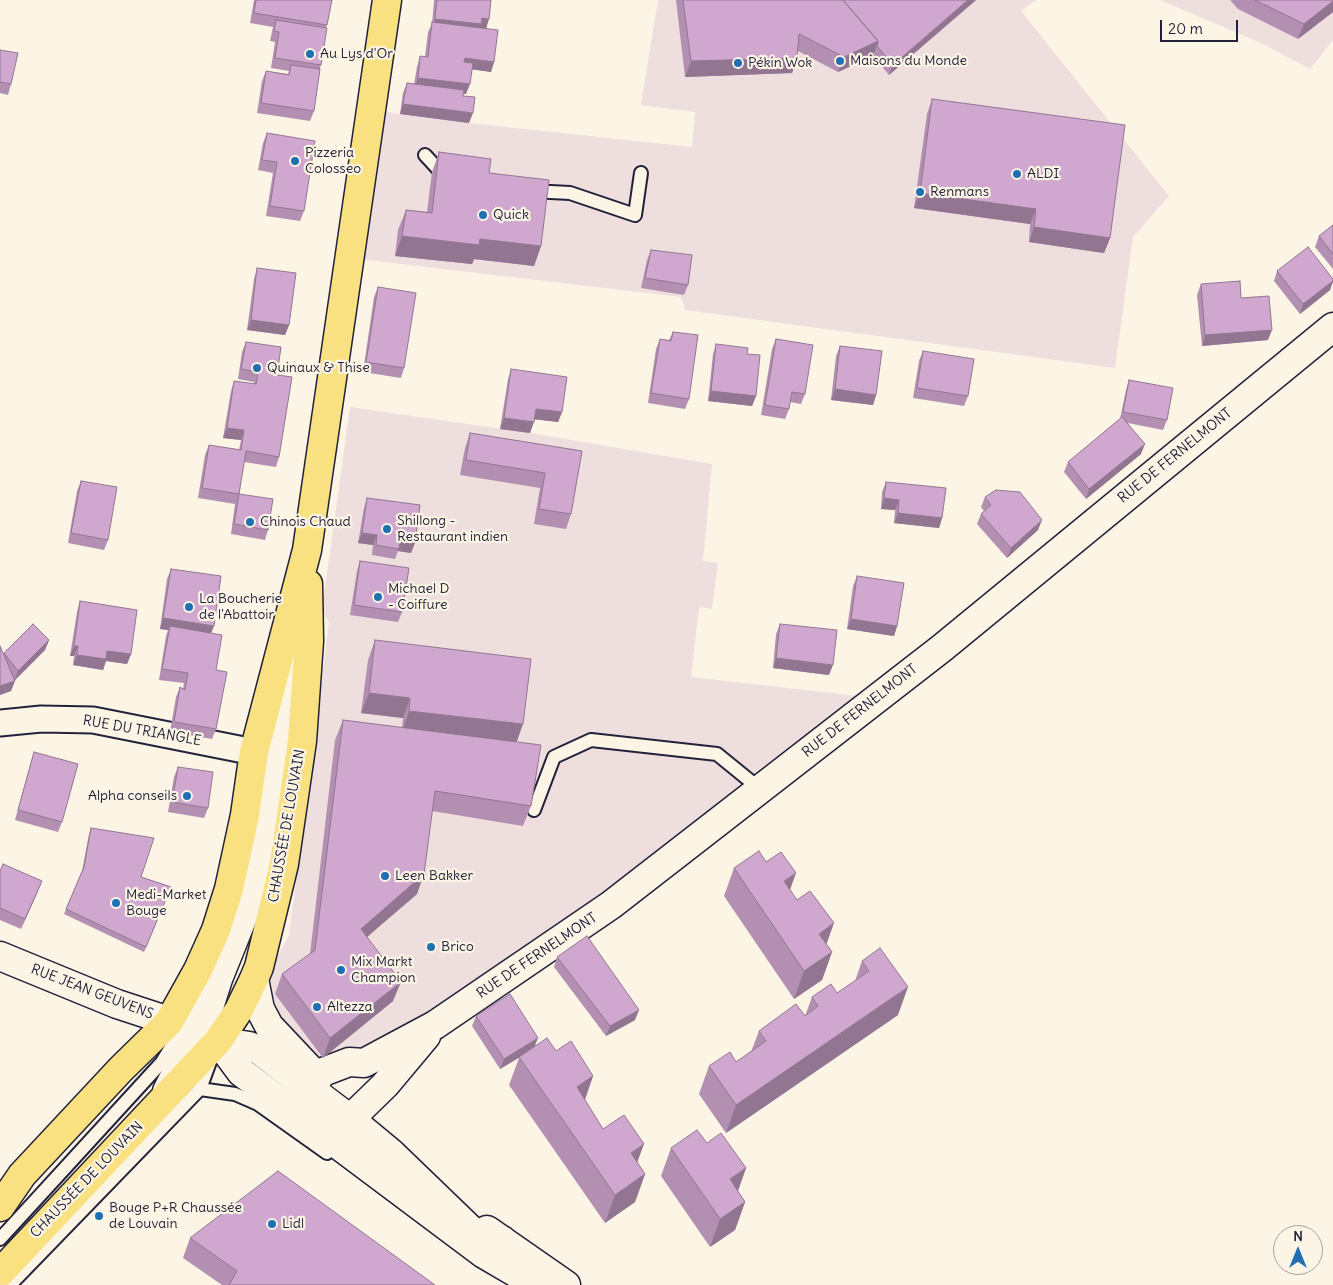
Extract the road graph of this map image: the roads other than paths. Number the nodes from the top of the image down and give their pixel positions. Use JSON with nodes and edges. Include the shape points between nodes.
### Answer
{"nodes":[{"id":1,"x":387,"y":0,"type":"edge"},
{"id":2,"x":425,"y":155,"type":"dead end"},
{"id":3,"x":438,"y":169,"type":"edge"},
{"id":4,"x":641,"y":173,"type":"dead end"},
{"id":5,"x":514,"y":190,"type":"edge"},
{"id":6,"x":1333,"y":327,"type":"edge"},
{"id":7,"x":307,"y":550,"type":"junction"},
{"id":8,"x":0,"y":723,"type":"edge"},
{"id":9,"x":254,"y":752,"type":"junction"},
{"id":10,"x":760,"y":789,"type":"junction"},
{"id":11,"x":534,"y":810,"type":"edge"},
{"id":12,"x":0,"y":956,"type":"edge"},
{"id":13,"x":254,"y":979,"type":"junction"},
{"id":14,"x":177,"y":1024,"type":"junction"},
{"id":15,"x":435,"y":1025,"type":"junction"},
{"id":16,"x":218,"y":1041,"type":"junction"},
{"id":17,"x":364,"y":1063,"type":"junction"},
{"id":18,"x":311,"y":1080,"type":"junction"},
{"id":19,"x":260,"y":1086,"type":"junction"},
{"id":20,"x":200,"y":1089,"type":"junction"},
{"id":21,"x":159,"y":1105,"type":"junction"},
{"id":22,"x":358,"y":1120,"type":"junction"},
{"id":23,"x":335,"y":1159,"type":"dead end"},
{"id":24,"x":350,"y":1170,"type":"dead end"},
{"id":25,"x":384,"y":1179,"type":"junction"},
{"id":26,"x":0,"y":1207,"type":"edge"},
{"id":27,"x":0,"y":1239,"type":"edge"},
{"id":28,"x":0,"y":1273,"type":"edge"},
{"id":29,"x":10,"y":1285,"type":"edge"},
{"id":30,"x":537,"y":1285,"type":"edge"},
{"id":31,"x":566,"y":1285,"type":"edge"}],
"edges":[{"from":1,"to":7,"type":"main road","name":"CHAUSSÉE DE LOUVAIN"},
{"from":2,"to":3,"type":"lane"},
{"from":4,"to":5,"type":"lane","via":[[635,215],[570,193]]},
{"from":6,"to":10,"type":"street","name":"RUE DE FERNELMONT","via":[[942,648]]},
{"from":7,"to":9,"type":"main road","name":"CHAUSSÉE DE LOUVAIN"},
{"from":7,"to":13,"type":"main road","name":"CHAUSSÉE DE LOUVAIN","via":[[309,641],[302,741],[284,864]]},
{"from":7,"to":14,"type":"lane","name":"CHAUSSÉE DE LOUVAIN","via":[[240,892],[208,975]]},
{"from":7,"to":16,"type":"street","via":[[268,821],[251,897],[206,1017]]},
{"from":8,"to":9,"type":"street","name":"RUE DU TRIANGLE","via":[[41,718],[93,720]]},
{"from":9,"to":14,"type":"main road","name":"CHAUSSÉE DE LOUVAIN","via":[[245,815],[226,897]]},
{"from":10,"to":11,"type":"lane","via":[[717,754],[591,740],[554,758]]},
{"from":10,"to":15,"type":"street","name":"RUE DE FERNELMONT","via":[[612,905]]},
{"from":12,"to":14,"type":"street","name":"RUE JEAN GEUVENS","via":[[117,1004]]},
{"from":13,"to":16,"type":"main road","name":"CHAUSSÉE DE LOUVAIN","via":[[239,1010]]},
{"from":13,"to":18,"type":"street","via":[[260,1009],[269,1026]]},
{"from":14,"to":16,"type":"street","name":"RUE JEAN GEUVENS"},
{"from":14,"to":21,"type":"street","via":[[190,1046]]},
{"from":14,"to":26,"type":"main road","name":"CHAUSSÉE DE LOUVAIN","via":[[115,1075],[22,1175]]},
{"from":14,"to":27,"type":"lane","name":"CHAUSSÉE DE LOUVAIN","via":[[162,1062]]},
{"from":15,"to":17,"type":"street","name":"RUE DE FERNELMONT"},
{"from":15,"to":22,"type":"street"},
{"from":16,"to":18,"type":"street","via":[[259,1050]]},
{"from":16,"to":19,"type":"street","via":[[241,1072]]},
{"from":16,"to":20,"type":"lane"},
{"from":16,"to":21,"type":"main road","name":"CHAUSSÉE DE LOUVAIN"},
{"from":17,"to":18,"type":"street","via":[[349,1062]]},
{"from":17,"to":22,"type":"street","via":[[354,1094]]},
{"from":18,"to":22,"type":"street"},
{"from":19,"to":22,"type":"street","via":[[293,1091],[338,1128]]},
{"from":19,"to":25,"type":"street"},
{"from":20,"to":23,"type":"lane","via":[[235,1094],[258,1104]]},
{"from":20,"to":29,"type":"lane"},
{"from":21,"to":28,"type":"main road","name":"CHAUSSÉE DE LOUVAIN"},
{"from":22,"to":25,"type":"street","via":[[367,1150],[380,1161]]},
{"from":22,"to":31,"type":"street","via":[[420,1160],[480,1225]]},
{"from":24,"to":25,"type":"lane"},
{"from":25,"to":30,"type":"street","via":[[484,1254]]}]}
